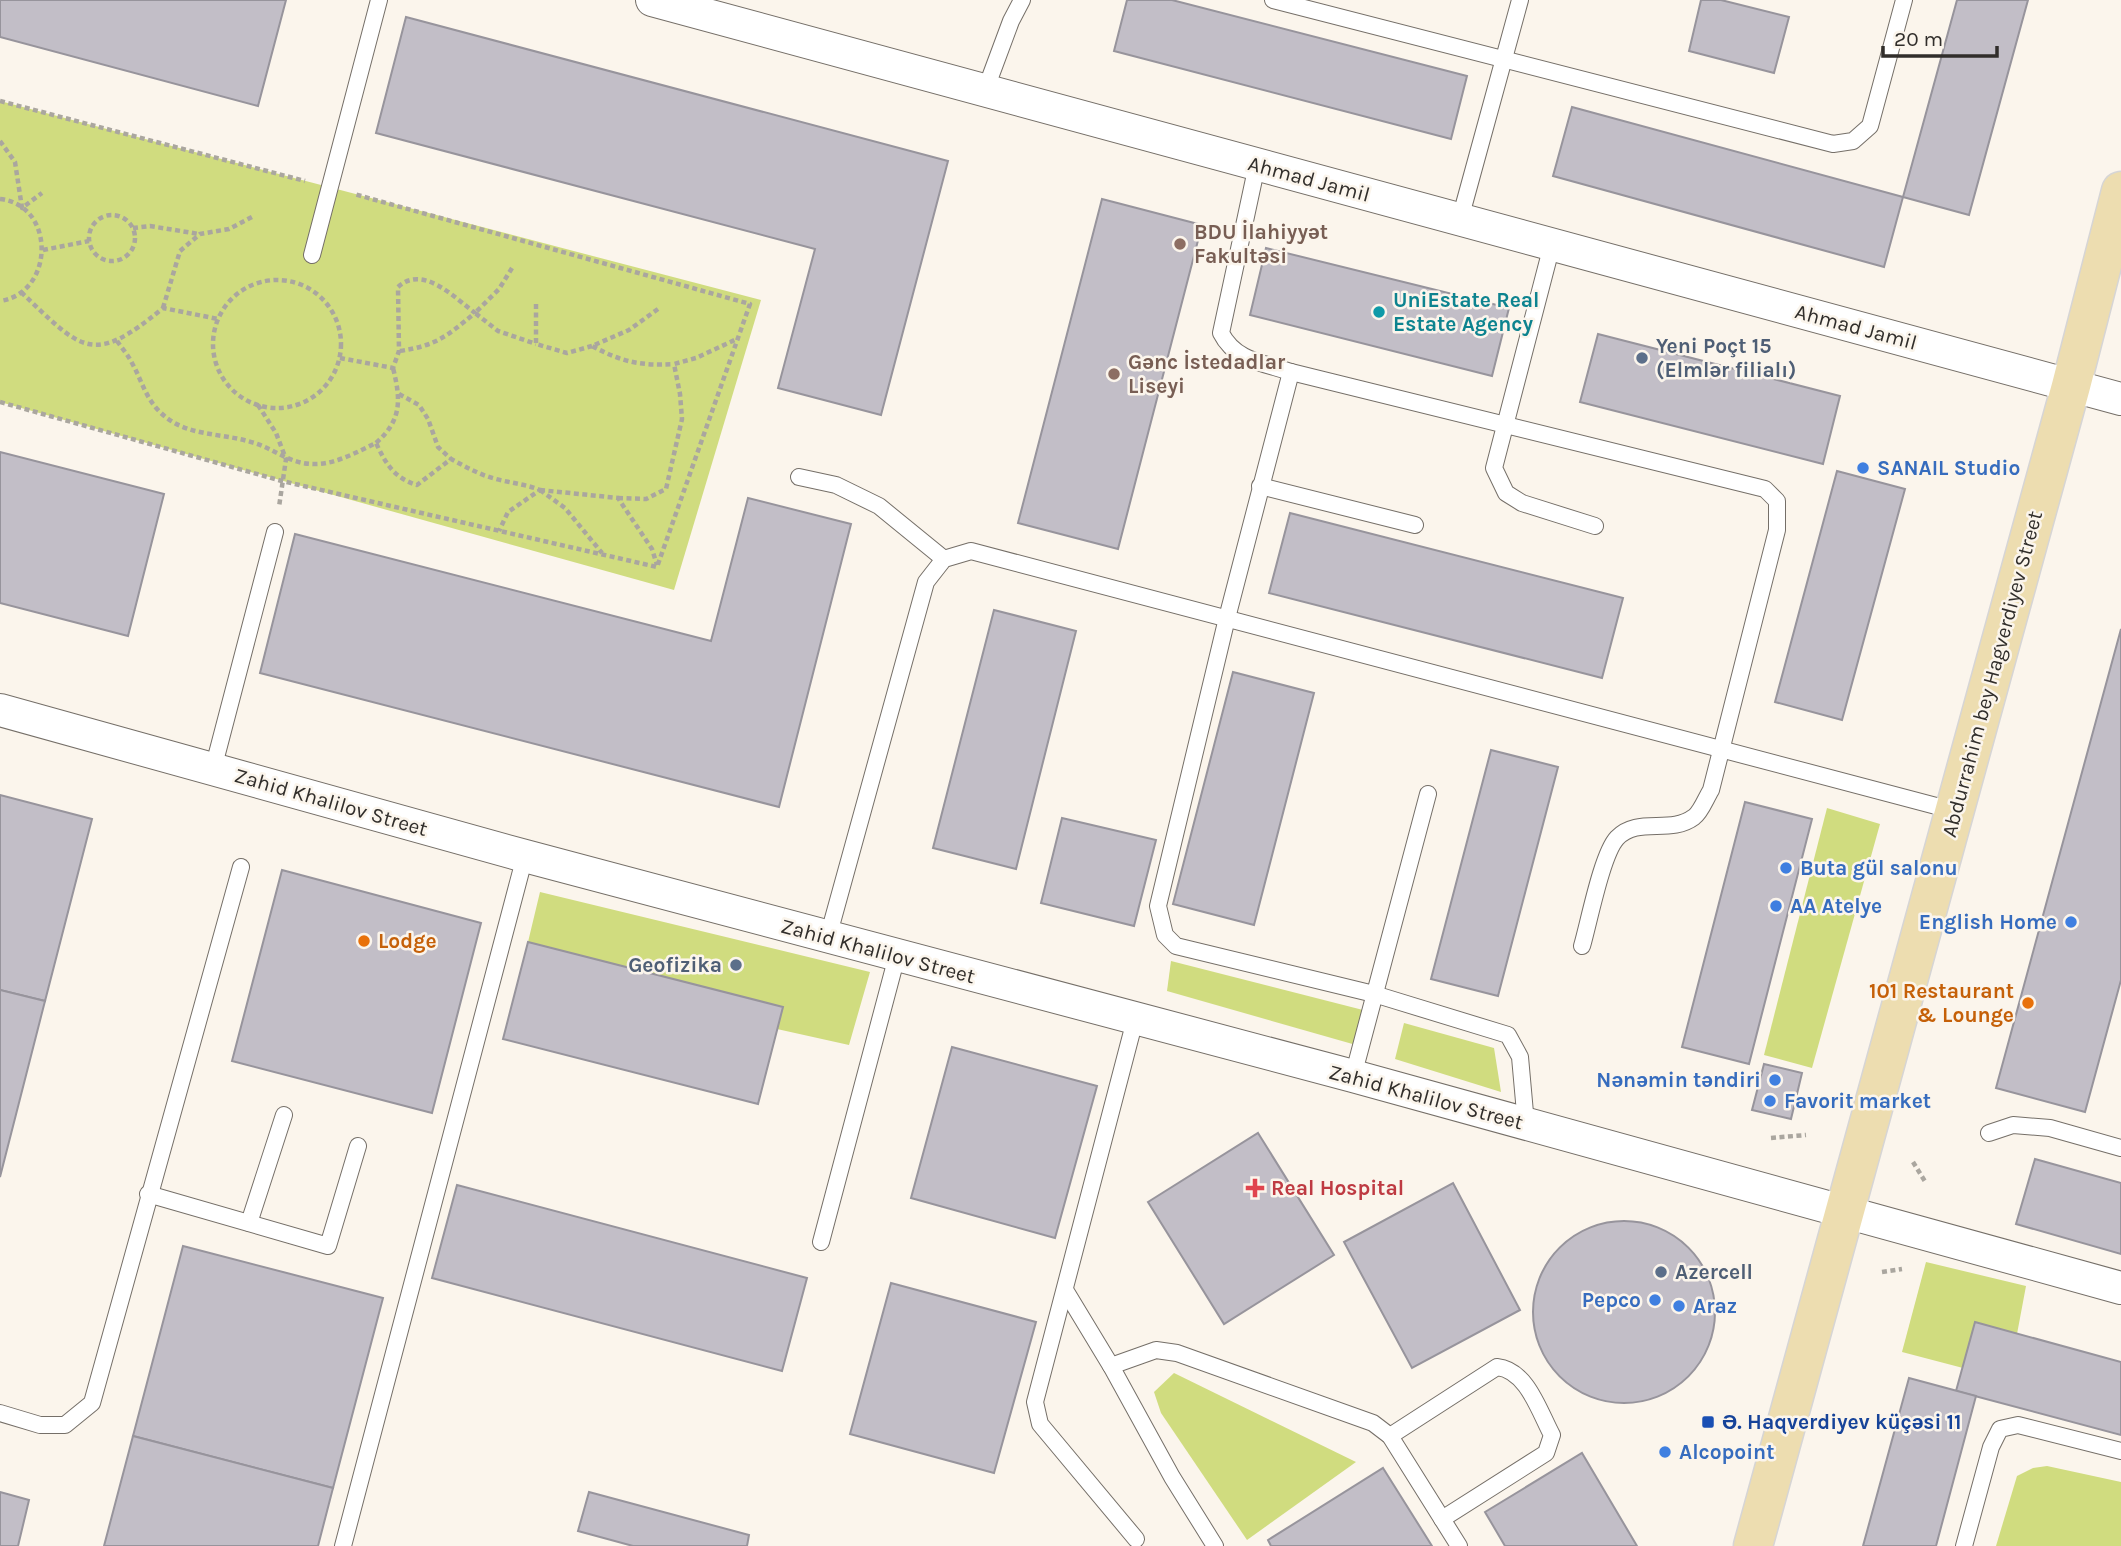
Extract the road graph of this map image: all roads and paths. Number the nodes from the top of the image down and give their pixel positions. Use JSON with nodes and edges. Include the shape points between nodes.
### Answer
{"nodes":[{"id":1,"x":379,"y":0,"type":"edge"},
{"id":2,"x":652,"y":0,"type":"edge"},
{"id":3,"x":1022,"y":0,"type":"edge"},
{"id":4,"x":1273,"y":0,"type":"edge"},
{"id":5,"x":1520,"y":0,"type":"edge"},
{"id":6,"x":1905,"y":0,"type":"edge"},
{"id":7,"x":713,"y":8,"type":"edge"},
{"id":8,"x":1503,"y":59,"type":"junction"},
{"id":9,"x":985,"y":91,"type":"junction"},
{"id":10,"x":0,"y":101,"type":"edge"},
{"id":11,"x":0,"y":141,"type":"edge"},
{"id":12,"x":1257,"y":165,"type":"junction"},
{"id":13,"x":330,"y":187,"type":"junction"},
{"id":14,"x":2121,"y":191,"type":"edge"},
{"id":15,"x":42,"y":193,"type":"dead end"},
{"id":16,"x":0,"y":199,"type":"edge"},
{"id":17,"x":22,"y":208,"type":"junction"},
{"id":18,"x":252,"y":217,"type":"dead end"},
{"id":19,"x":1460,"y":219,"type":"junction"},
{"id":20,"x":132,"y":228,"type":"junction"},
{"id":21,"x":200,"y":234,"type":"junction"},
{"id":22,"x":89,"y":241,"type":"junction"},
{"id":23,"x":1552,"y":245,"type":"junction"},
{"id":24,"x":43,"y":250,"type":"junction"},
{"id":25,"x":312,"y":254,"type":"dead end"},
{"id":26,"x":512,"y":268,"type":"dead end"},
{"id":27,"x":21,"y":292,"type":"junction"},
{"id":28,"x":0,"y":301,"type":"edge"},
{"id":29,"x":536,"y":304,"type":"dead end"},
{"id":30,"x":163,"y":308,"type":"junction"},
{"id":31,"x":658,"y":309,"type":"dead end"},
{"id":32,"x":475,"y":313,"type":"junction"},
{"id":33,"x":218,"y":319,"type":"junction"},
{"id":34,"x":739,"y":338,"type":"junction"},
{"id":35,"x":117,"y":341,"type":"junction"},
{"id":36,"x":536,"y":344,"type":"junction"},
{"id":37,"x":592,"y":346,"type":"junction"},
{"id":38,"x":399,"y":351,"type":"junction"},
{"id":39,"x":340,"y":358,"type":"junction"},
{"id":40,"x":674,"y":364,"type":"junction"},
{"id":41,"x":393,"y":368,"type":"junction"},
{"id":42,"x":1291,"y":372,"type":"junction"},
{"id":43,"x":2071,"y":386,"type":"junction"},
{"id":44,"x":399,"y":394,"type":"junction"},
{"id":45,"x":2121,"y":399,"type":"edge"},
{"id":46,"x":0,"y":402,"type":"edge"},
{"id":47,"x":258,"y":405,"type":"junction"},
{"id":48,"x":1504,"y":425,"type":"junction"},
{"id":49,"x":376,"y":443,"type":"junction"},
{"id":50,"x":451,"y":458,"type":"junction"},
{"id":51,"x":286,"y":459,"type":"junction"},
{"id":52,"x":799,"y":477,"type":"dead end"},
{"id":53,"x":282,"y":481,"type":"junction"},
{"id":54,"x":1260,"y":486,"type":"junction"},
{"id":55,"x":540,"y":489,"type":"junction"},
{"id":56,"x":618,"y":498,"type":"junction"},
{"id":57,"x":1415,"y":525,"type":"dead end"},
{"id":58,"x":1595,"y":526,"type":"dead end"},
{"id":59,"x":499,"y":531,"type":"junction"},
{"id":60,"x":275,"y":532,"type":"joint"},
{"id":61,"x":603,"y":554,"type":"junction"},
{"id":62,"x":944,"y":559,"type":"junction"},
{"id":63,"x":657,"y":567,"type":"junction"},
{"id":64,"x":1227,"y":618,"type":"junction"},
{"id":65,"x":0,"y":710,"type":"edge"},
{"id":66,"x":1720,"y":748,"type":"junction"},
{"id":67,"x":213,"y":769,"type":"junction"},
{"id":68,"x":1428,"y":794,"type":"dead end"},
{"id":69,"x":1955,"y":811,"type":"junction"},
{"id":70,"x":525,"y":856,"type":"junction"},
{"id":71,"x":241,"y":867,"type":"dead end"},
{"id":72,"x":828,"y":937,"type":"junction"},
{"id":73,"x":1581,"y":946,"type":"dead end"},
{"id":74,"x":897,"y":956,"type":"junction"},
{"id":75,"x":1374,"y":994,"type":"junction"},
{"id":76,"x":1135,"y":1020,"type":"junction"},
{"id":77,"x":1353,"y":1076,"type":"junction"},
{"id":78,"x":284,"y":1115,"type":"dead end"},
{"id":79,"x":1526,"y":1124,"type":"junction"},
{"id":80,"x":1989,"y":1133,"type":"dead end"},
{"id":81,"x":1806,"y":1135,"type":"dead end"},
{"id":82,"x":1771,"y":1139,"type":"dead end"},
{"id":83,"x":358,"y":1146,"type":"dead end"},
{"id":84,"x":2121,"y":1149,"type":"edge"},
{"id":85,"x":1913,"y":1163,"type":"dead end"},
{"id":86,"x":1926,"y":1183,"type":"dead end"},
{"id":87,"x":148,"y":1194,"type":"junction"},
{"id":88,"x":1844,"y":1213,"type":"junction"},
{"id":89,"x":249,"y":1223,"type":"junction"},
{"id":90,"x":821,"y":1242,"type":"dead end"},
{"id":91,"x":1902,"y":1269,"type":"dead end"},
{"id":92,"x":1882,"y":1272,"type":"dead end"},
{"id":93,"x":2121,"y":1288,"type":"edge"},
{"id":94,"x":1065,"y":1290,"type":"junction"},
{"id":95,"x":1111,"y":1366,"type":"junction"},
{"id":96,"x":0,"y":1413,"type":"edge"},
{"id":97,"x":1390,"y":1436,"type":"junction"},
{"id":98,"x":2121,"y":1451,"type":"edge"},
{"id":99,"x":1442,"y":1519,"type":"junction"},
{"id":100,"x":1136,"y":1539,"type":"dead end"},
{"id":101,"x":343,"y":1546,"type":"edge"},
{"id":102,"x":1215,"y":1546,"type":"edge"},
{"id":103,"x":1459,"y":1546,"type":"edge"},
{"id":104,"x":1753,"y":1546,"type":"edge"},
{"id":105,"x":1964,"y":1546,"type":"edge"}],
"edges":[{"from":1,"to":13,"type":"lane"},
{"from":2,"to":7,"type":"street","name":"Ahmad Jamil"},
{"from":3,"to":9,"type":"lane"},
{"from":4,"to":8,"type":"lane"},
{"from":5,"to":8,"type":"lane"},
{"from":6,"to":8,"type":"lane","via":[[1870,126],[1853,141],[1833,144]]},
{"from":7,"to":9,"type":"street","name":"Ahmad Jamil"},
{"from":8,"to":19,"type":"lane"},
{"from":9,"to":12,"type":"street","name":"Ahmad Jamil"},
{"from":10,"to":13,"type":"path"},
{"from":11,"to":17,"type":"path","via":[[15,162]]},
{"from":12,"to":19,"type":"street","name":"Ahmad Jamil"},
{"from":12,"to":42,"type":"lane","via":[[1221,332],[1239,355]]},
{"from":13,"to":25,"type":"lane"},
{"from":13,"to":34,"type":"path","via":[[750,304]]},
{"from":14,"to":43,"type":"main road","name":"Abdurrahim bey Hagverdiyev Street"},
{"from":15,"to":17,"type":"path"},
{"from":16,"to":17,"type":"path"},
{"from":17,"to":24,"type":"path","via":[[41,234]]},
{"from":18,"to":21,"type":"path","via":[[229,229]]},
{"from":19,"to":23,"type":"street","name":"Ahmad Jamil"},
{"from":20,"to":21,"type":"path","via":[[150,226]]},
{"from":20,"to":22,"type":"path","via":[[123,217],[109,215],[96,221]]},
{"from":20,"to":22,"type":"path","via":[[134,244],[118,260],[102,259]]},
{"from":21,"to":30,"type":"path","via":[[180,251]]},
{"from":22,"to":24,"type":"path"},
{"from":23,"to":43,"type":"street","name":"Ahmad Jamil"},
{"from":23,"to":48,"type":"lane"},
{"from":24,"to":27,"type":"path","via":[[33,281]]},
{"from":26,"to":32,"type":"path"},
{"from":27,"to":28,"type":"path"},
{"from":27,"to":35,"type":"path","via":[[78,342],[97,346]]},
{"from":29,"to":36,"type":"path"},
{"from":30,"to":33,"type":"path"},
{"from":30,"to":35,"type":"path"},
{"from":31,"to":37,"type":"path","via":[[629,330]]},
{"from":32,"to":36,"type":"path","via":[[498,331]]},
{"from":32,"to":38,"type":"path","via":[[445,338]]},
{"from":32,"to":38,"type":"path","via":[[436,283],[405,281],[398,287]]},
{"from":33,"to":39,"type":"path","via":[[243,289],[280,279],[300,284],[329,305],[341,339]]},
{"from":33,"to":47,"type":"path","via":[[213,340],[224,380],[239,396]]},
{"from":34,"to":40,"type":"path"},
{"from":34,"to":63,"type":"path"},
{"from":35,"to":51,"type":"path","via":[[157,410],[176,425],[255,443]]},
{"from":36,"to":37,"type":"path","via":[[567,353]]},
{"from":37,"to":40,"type":"path","via":[[643,366]]},
{"from":38,"to":41,"type":"path"},
{"from":39,"to":41,"type":"path"},
{"from":39,"to":47,"type":"path","via":[[318,394],[300,404]]},
{"from":40,"to":56,"type":"path","via":[[682,419],[666,489],[646,499]]},
{"from":41,"to":44,"type":"path"},
{"from":42,"to":48,"type":"lane"},
{"from":42,"to":54,"type":"lane"},
{"from":43,"to":45,"type":"street","name":"Ahmad Jamil"},
{"from":43,"to":69,"type":"main road","name":"Abdurrahim bey Hagverdiyev Street"},
{"from":44,"to":49,"type":"path","via":[[392,429]]},
{"from":44,"to":50,"type":"path","via":[[419,405],[438,447]]},
{"from":46,"to":53,"type":"path"},
{"from":47,"to":51,"type":"path"},
{"from":48,"to":58,"type":"lane","via":[[1494,468],[1506,493],[1522,503]]},
{"from":48,"to":66,"type":"lane","via":[[1765,489],[1777,501],[1777,530]]},
{"from":49,"to":50,"type":"path","via":[[389,469],[417,485]]},
{"from":49,"to":51,"type":"path","via":[[317,464]]},
{"from":50,"to":55,"type":"path","via":[[474,472]]},
{"from":51,"to":53,"type":"path"},
{"from":52,"to":62,"type":"lane","via":[[836,485],[879,506]]},
{"from":53,"to":59,"type":"path"},
{"from":53,"to":60,"type":"path"},
{"from":54,"to":57,"type":"lane"},
{"from":54,"to":64,"type":"lane"},
{"from":55,"to":56,"type":"path"},
{"from":55,"to":59,"type":"path","via":[[508,512]]},
{"from":55,"to":61,"type":"path","via":[[565,508]]},
{"from":56,"to":63,"type":"path","via":[[652,549]]},
{"from":59,"to":61,"type":"path"},
{"from":60,"to":67,"type":"lane"},
{"from":61,"to":63,"type":"path"},
{"from":62,"to":64,"type":"lane","via":[[971,551]]},
{"from":62,"to":72,"type":"lane","via":[[926,582]]},
{"from":64,"to":66,"type":"lane"},
{"from":64,"to":75,"type":"lane","via":[[1158,906],[1166,935],[1176,946]]},
{"from":65,"to":67,"type":"street","name":"Zahid Khalilov Street"},
{"from":66,"to":69,"type":"lane"},
{"from":66,"to":73,"type":"lane","via":[[1711,790],[1695,817],[1677,826],[1631,827],[1616,839]]},
{"from":67,"to":70,"type":"street","name":"Zahid Khalilov Street"},
{"from":68,"to":75,"type":"lane"},
{"from":69,"to":88,"type":"main road","name":"Abdurrahim bey Hagverdiyev Street"},
{"from":70,"to":72,"type":"street","name":"Zahid Khalilov Street"},
{"from":70,"to":101,"type":"lane"},
{"from":71,"to":87,"type":"lane"},
{"from":72,"to":74,"type":"street","name":"Zahid Khalilov Street"},
{"from":74,"to":76,"type":"street","name":"Zahid Khalilov Street"},
{"from":74,"to":90,"type":"lane"},
{"from":75,"to":77,"type":"lane"},
{"from":75,"to":79,"type":"lane","via":[[1508,1035],[1520,1057]]},
{"from":76,"to":77,"type":"street","name":"Zahid Khalilov Street"},
{"from":76,"to":94,"type":"lane"},
{"from":77,"to":79,"type":"street","name":"Zahid Khalilov Street"},
{"from":78,"to":89,"type":"lane"},
{"from":79,"to":88,"type":"street","name":"Zahid Khalilov Street"},
{"from":80,"to":84,"type":"lane","via":[[2013,1125],[2050,1128]]},
{"from":81,"to":82,"type":"path"},
{"from":83,"to":89,"type":"lane","via":[[328,1246]]},
{"from":85,"to":86,"type":"path"},
{"from":87,"to":89,"type":"lane"},
{"from":87,"to":96,"type":"lane","via":[[92,1403],[65,1425],[40,1425]]},
{"from":88,"to":93,"type":"street","name":"Zahid Khalilov Street"},
{"from":88,"to":104,"type":"main road","name":"Abdurrahim bey Hagverdiyev Street"},
{"from":91,"to":92,"type":"path"},
{"from":94,"to":95,"type":"lane"},
{"from":94,"to":100,"type":"lane","via":[[1035,1402],[1040,1424]]},
{"from":95,"to":97,"type":"lane","via":[[1156,1350],[1177,1353],[1373,1423]]},
{"from":95,"to":102,"type":"lane"},
{"from":97,"to":99,"type":"lane"},
{"from":97,"to":99,"type":"lane","via":[[1497,1367],[1508,1368],[1522,1379],[1552,1435],[1546,1453]]},
{"from":98,"to":105,"type":"lane","via":[[2018,1425],[2000,1429],[1990,1447]]},
{"from":99,"to":103,"type":"lane"}]}
